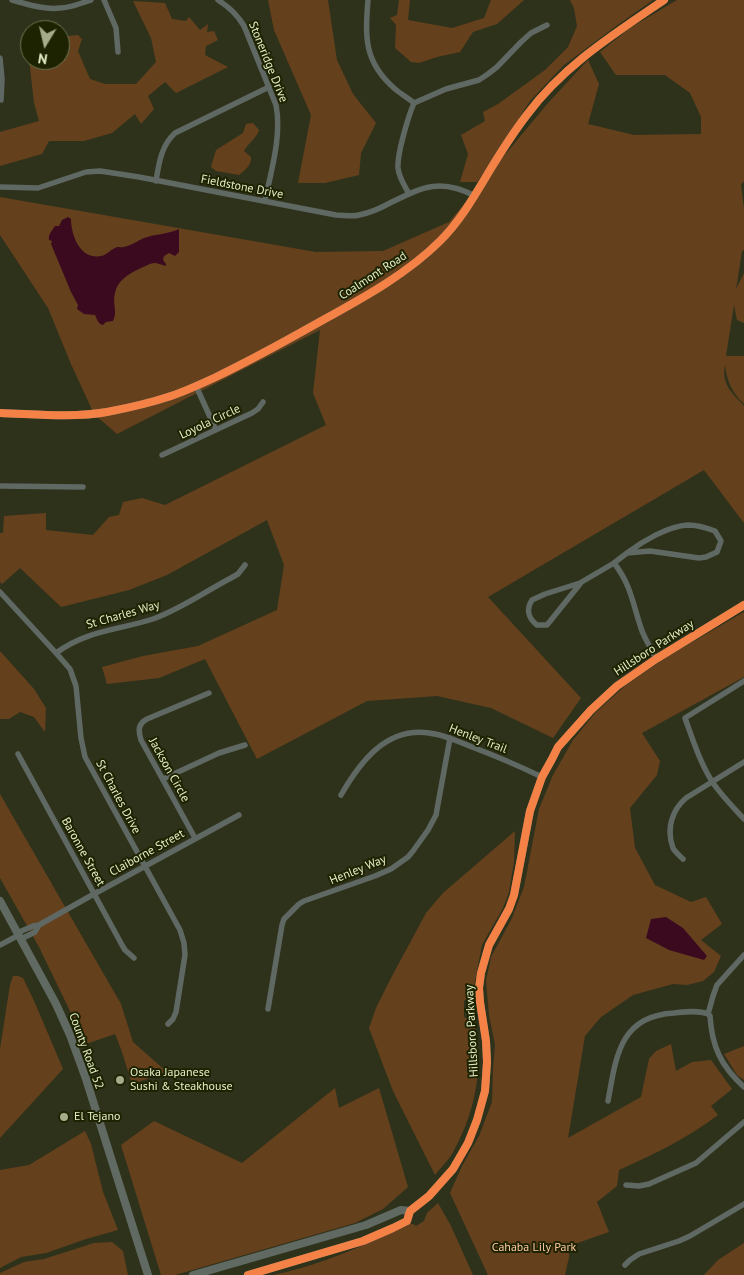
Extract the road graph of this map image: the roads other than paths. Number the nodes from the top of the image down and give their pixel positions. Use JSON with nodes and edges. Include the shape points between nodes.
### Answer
{"nodes":[{"id":1,"x":12,"y":0,"type":"edge"},
{"id":2,"x":92,"y":0,"type":"edge"},
{"id":3,"x":104,"y":0,"type":"edge"},
{"id":4,"x":218,"y":0,"type":"edge"},
{"id":5,"x":368,"y":0,"type":"edge"},
{"id":6,"x":664,"y":0,"type":"edge"},
{"id":7,"x":228,"y":3,"type":"edge"},
{"id":8,"x":546,"y":24,"type":"dead end"},
{"id":9,"x":118,"y":52,"type":"dead end"},
{"id":10,"x":0,"y":58,"type":"edge"},
{"id":11,"x":269,"y":86,"type":"junction"},
{"id":12,"x":1,"y":100,"type":"edge"},
{"id":13,"x":414,"y":103,"type":"junction"},
{"id":14,"x":156,"y":180,"type":"junction"},
{"id":15,"x":0,"y":187,"type":"edge"},
{"id":16,"x":409,"y":194,"type":"junction"},
{"id":17,"x":475,"y":196,"type":"junction"},
{"id":18,"x":266,"y":202,"type":"junction"},
{"id":19,"x":196,"y":386,"type":"junction"},
{"id":20,"x":263,"y":402,"type":"dead end"},
{"id":21,"x":0,"y":413,"type":"edge"},
{"id":22,"x":216,"y":430,"type":"junction"},
{"id":23,"x":162,"y":455,"type":"dead end"},
{"id":24,"x":0,"y":486,"type":"edge"},
{"id":25,"x":83,"y":488,"type":"dead end"},
{"id":26,"x":627,"y":553,"type":"junction"},
{"id":27,"x":614,"y":563,"type":"junction"},
{"id":28,"x":245,"y":565,"type":"dead end"},
{"id":29,"x":580,"y":584,"type":"dead end"},
{"id":30,"x":0,"y":592,"type":"edge"},
{"id":31,"x":744,"y":605,"type":"edge"},
{"id":32,"x":56,"y":653,"type":"junction"},
{"id":33,"x":656,"y":659,"type":"junction"},
{"id":34,"x":744,"y":681,"type":"edge"},
{"id":35,"x":209,"y":693,"type":"dead end"},
{"id":36,"x":450,"y":738,"type":"junction"},
{"id":37,"x":244,"y":745,"type":"dead end"},
{"id":38,"x":18,"y":754,"type":"dead end"},
{"id":39,"x":744,"y":762,"type":"edge"},
{"id":40,"x":542,"y":777,"type":"junction"},
{"id":41,"x":163,"y":779,"type":"junction"},
{"id":42,"x":713,"y":782,"type":"junction"},
{"id":43,"x":341,"y":795,"type":"dead end"},
{"id":44,"x":239,"y":815,"type":"dead end"},
{"id":45,"x":744,"y":818,"type":"edge"},
{"id":46,"x":195,"y":838,"type":"junction"},
{"id":47,"x":683,"y":859,"type":"dead end"},
{"id":48,"x":144,"y":867,"type":"junction"},
{"id":49,"x":94,"y":894,"type":"junction"},
{"id":50,"x":0,"y":901,"type":"edge"},
{"id":51,"x":19,"y":936,"type":"junction"},
{"id":52,"x":0,"y":945,"type":"edge"},
{"id":53,"x":744,"y":955,"type":"edge"},
{"id":54,"x":134,"y":958,"type":"dead end"},
{"id":55,"x":268,"y":1009,"type":"dead end"},
{"id":56,"x":708,"y":1014,"type":"junction"},
{"id":57,"x":168,"y":1024,"type":"dead end"},
{"id":58,"x":744,"y":1088,"type":"edge"},
{"id":59,"x":608,"y":1101,"type":"dead end"},
{"id":60,"x":744,"y":1122,"type":"edge"},
{"id":61,"x":626,"y":1185,"type":"dead end"},
{"id":62,"x":744,"y":1204,"type":"edge"},
{"id":63,"x":410,"y":1211,"type":"junction"},
{"id":64,"x":245,"y":1260,"type":"junction"},
{"id":65,"x":625,"y":1265,"type":"dead end"},
{"id":66,"x":148,"y":1275,"type":"edge"},
{"id":67,"x":193,"y":1275,"type":"edge"},
{"id":68,"x":249,"y":1275,"type":"edge"}],
"edges":[{"from":1,"to":2,"type":"street","via":[[57,8]]},
{"from":3,"to":9,"type":"street","via":[[116,28]]},
{"from":4,"to":7,"type":"street","name":"Stoneridge Drive"},
{"from":5,"to":13,"type":"street","via":[[366,37],[376,68],[397,91]]},
{"from":6,"to":17,"type":"street","name":"Coalmont Road","via":[[592,50],[554,82],[520,124]]},
{"from":7,"to":11,"type":"street","name":"Stoneridge Drive","via":[[244,26]]},
{"from":8,"to":13,"type":"street","via":[[531,33],[484,77]]},
{"from":10,"to":12,"type":"street"},
{"from":11,"to":14,"type":"street","via":[[175,133],[162,152]]},
{"from":11,"to":18,"type":"street","name":"Stoneridge Drive","via":[[276,105],[278,125]]},
{"from":13,"to":16,"type":"street","via":[[398,159],[401,180]]},
{"from":14,"to":15,"type":"street","name":"Fieldstone Drive","via":[[95,171],[38,188]]},
{"from":14,"to":18,"type":"street","name":"Fieldstone Drive"},
{"from":16,"to":17,"type":"street","name":"Fieldstone Drive","via":[[436,186],[452,187]]},
{"from":16,"to":18,"type":"street","name":"Fieldstone Drive","via":[[358,216]]},
{"from":17,"to":19,"type":"street","name":"Coalmont Road","via":[[441,241],[404,271],[318,323]]},
{"from":19,"to":21,"type":"street","name":"Coalmont Road","via":[[171,396],[107,412],[68,415]]},
{"from":19,"to":22,"type":"street"},
{"from":20,"to":22,"type":"street","name":"Loyola Circle","via":[[252,413]]},
{"from":22,"to":23,"type":"street","name":"Loyola Circle"},
{"from":24,"to":25,"type":"street"},
{"from":26,"to":26,"type":"street","via":[[664,531],[688,525],[715,531],[721,541],[717,552],[706,557],[661,552]]},
{"from":26,"to":27,"type":"street"},
{"from":27,"to":29,"type":"street","via":[[580,583],[532,600],[528,608],[530,618],[537,625],[547,625]]},
{"from":27,"to":33,"type":"street","via":[[634,600],[643,632]]},
{"from":28,"to":32,"type":"street","name":"St Charles Way","via":[[238,574],[166,614],[97,632]]},
{"from":30,"to":32,"type":"street","name":"St Charles Drive"},
{"from":31,"to":33,"type":"street","name":"Hillsboro Parkway"},
{"from":32,"to":48,"type":"street","name":"St Charles Drive","via":[[70,669],[76,686],[85,757]]},
{"from":33,"to":40,"type":"street","name":"Hillsboro Parkway","via":[[617,686],[591,710],[558,747]]},
{"from":34,"to":42,"type":"street","via":[[685,718]]},
{"from":35,"to":41,"type":"street","name":"Jackson Circle","via":[[147,719],[139,726],[141,740]]},
{"from":36,"to":40,"type":"street","name":"Henley Trail"},
{"from":36,"to":43,"type":"street","name":"Henley Trail","via":[[421,732],[392,738],[361,764]]},
{"from":36,"to":55,"type":"street","name":"Henley Way","via":[[436,815],[413,851],[383,873],[304,901],[284,919]]},
{"from":37,"to":41,"type":"street"},
{"from":38,"to":49,"type":"street","name":"Baronne Street"},
{"from":39,"to":42,"type":"street"},
{"from":40,"to":63,"type":"street","name":"Hillsboro Parkway","via":[[529,818],[514,895],[489,946],[481,973],[479,988],[487,1062],[485,1091],[477,1120],[453,1169],[430,1196]]},
{"from":41,"to":46,"type":"street","name":"Jackson Circle"},
{"from":42,"to":45,"type":"street"},
{"from":42,"to":47,"type":"street","via":[[686,798],[673,816],[669,833],[673,849]]},
{"from":44,"to":46,"type":"street","name":"Claiborne Street"},
{"from":46,"to":48,"type":"street","name":"Claiborne Street"},
{"from":48,"to":49,"type":"street","name":"Claiborne Street"},
{"from":48,"to":57,"type":"street","name":"St Charles Drive","via":[[180,930],[184,943],[185,961],[179,999],[175,1015]]},
{"from":49,"to":51,"type":"street","name":"Claiborne Street","via":[[40,925],[35,932]]},
{"from":49,"to":54,"type":"street","name":"Baronne Street","via":[[122,945]]},
{"from":50,"to":51,"type":"street","name":"County Road 52"},
{"from":51,"to":52,"type":"street","name":"Claiborne Street"},
{"from":51,"to":66,"type":"street","name":"County Road 52","via":[[70,1035]]},
{"from":53,"to":56,"type":"street","via":[[717,985]]},
{"from":56,"to":58,"type":"street","via":[[719,1056],[728,1072]]},
{"from":56,"to":59,"type":"street","via":[[667,1014],[647,1019],[636,1026],[619,1050]]},
{"from":60,"to":61,"type":"street","via":[[696,1163],[649,1184]]},
{"from":62,"to":65,"type":"street","via":[[690,1236],[639,1254]]},
{"from":63,"to":64,"type":"street","name":"Hillsboro Parkway","via":[[401,1210],[366,1225]]},
{"from":63,"to":68,"type":"street","name":"Hillsboro Parkway","via":[[407,1221],[363,1241]]},
{"from":64,"to":67,"type":"street","name":"Hillsboro Parkway"},
{"from":64,"to":68,"type":"street","name":"Hillsboro Parkway"}]}
